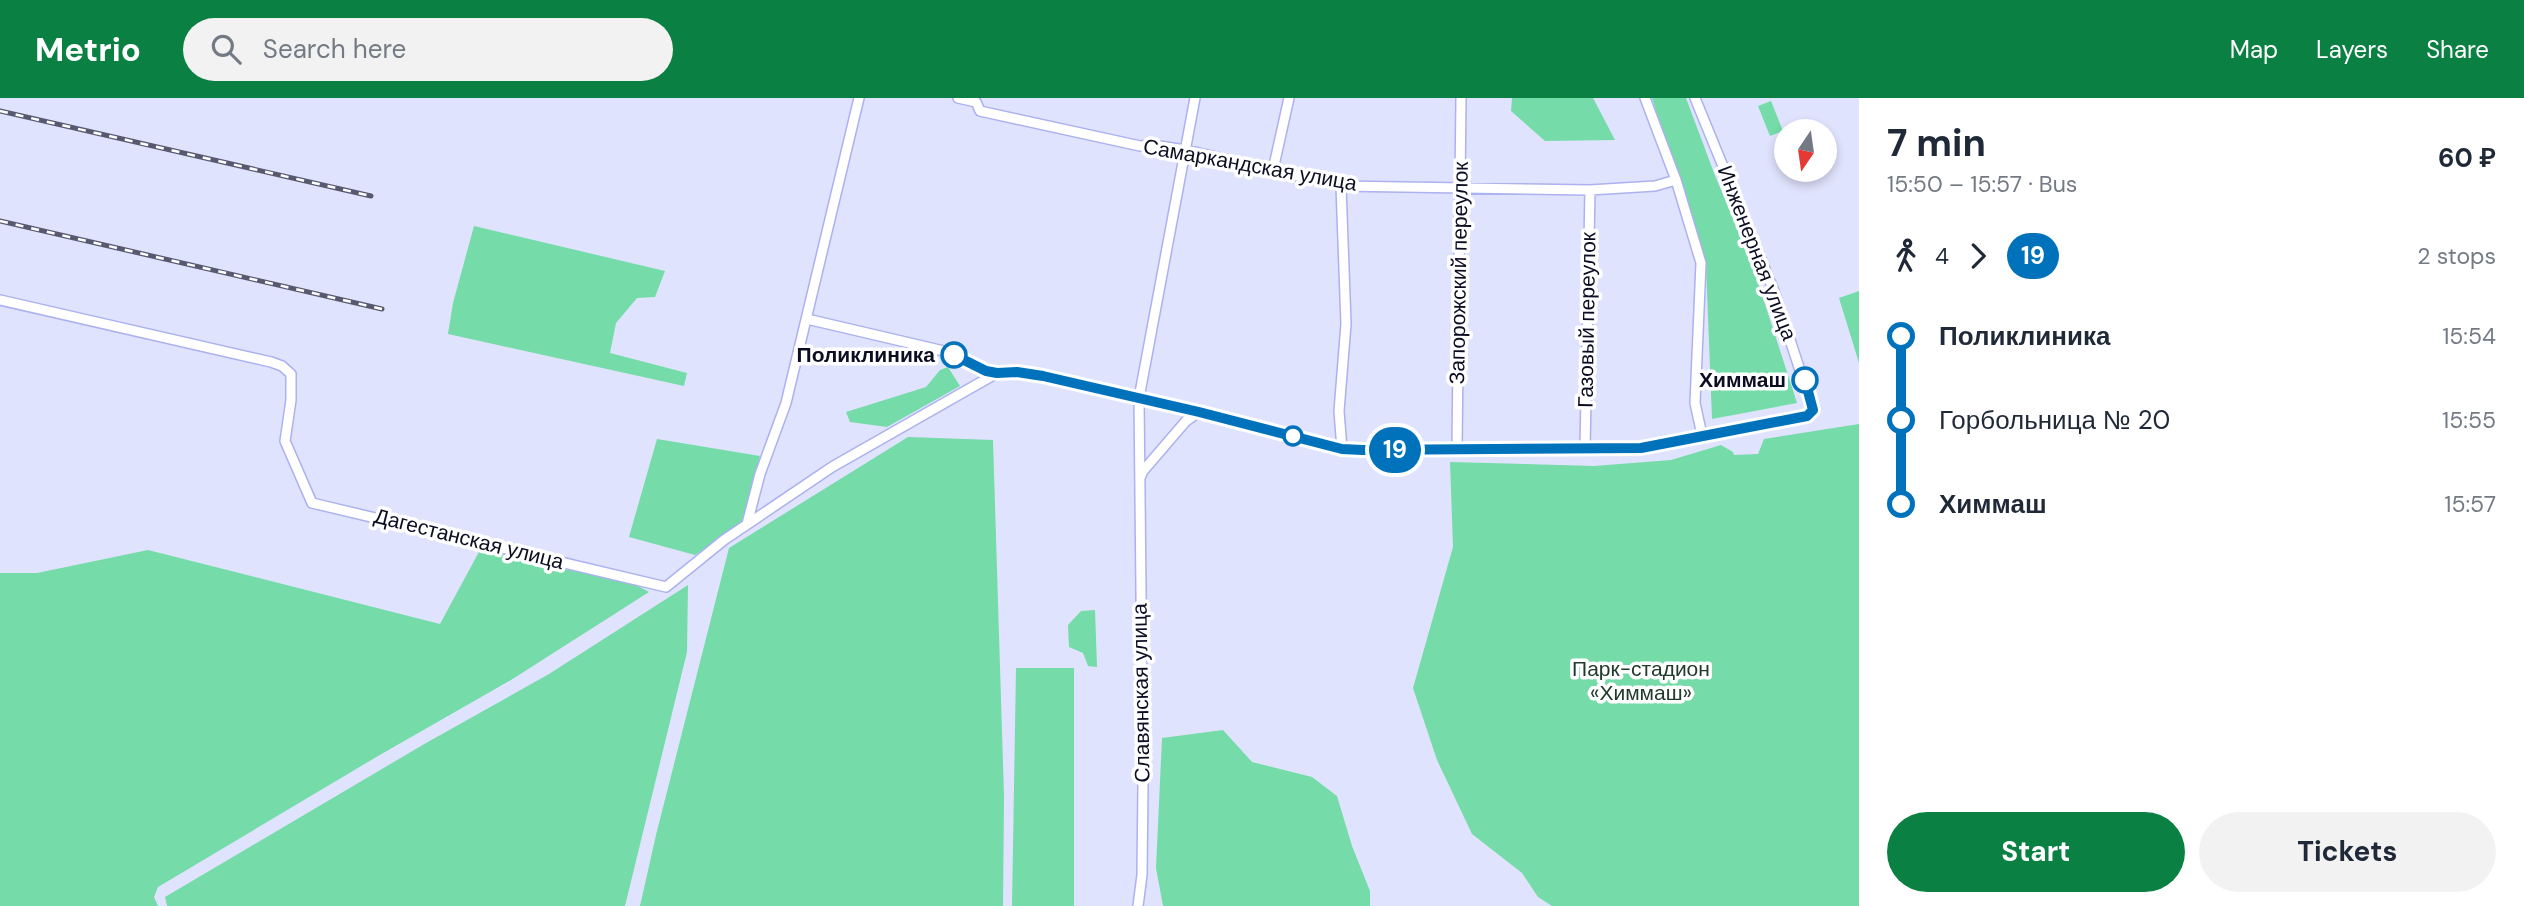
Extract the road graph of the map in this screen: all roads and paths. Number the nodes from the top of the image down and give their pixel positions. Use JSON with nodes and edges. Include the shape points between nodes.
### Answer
{"nodes":[{"id":1,"x":859,"y":98,"type":"edge"},
{"id":2,"x":958,"y":98,"type":"edge"},
{"id":3,"x":1195,"y":98,"type":"edge"},
{"id":4,"x":1289,"y":98,"type":"edge"},
{"id":5,"x":1461,"y":98,"type":"edge"},
{"id":6,"x":1645,"y":98,"type":"edge"},
{"id":7,"x":1695,"y":98,"type":"edge"},
{"id":8,"x":1186,"y":150,"type":"junction"},
{"id":9,"x":1273,"y":170,"type":"junction"},
{"id":10,"x":1676,"y":180,"type":"junction"},
{"id":11,"x":1341,"y":186,"type":"junction"},
{"id":12,"x":1459,"y":186,"type":"junction"},
{"id":13,"x":1590,"y":190,"type":"junction"},
{"id":14,"x":0,"y":300,"type":"edge"},
{"id":15,"x":807,"y":319,"type":"junction"},
{"id":16,"x":997,"y":373,"type":"junction"},
{"id":17,"x":1139,"y":398,"type":"junction"},
{"id":18,"x":1199,"y":412,"type":"junction"},
{"id":19,"x":1702,"y":435,"type":"junction"},
{"id":20,"x":1342,"y":449,"type":"junction"},
{"id":21,"x":1457,"y":449,"type":"junction"},
{"id":22,"x":1584,"y":449,"type":"junction"},
{"id":23,"x":1139,"y":480,"type":"junction"},
{"id":24,"x":747,"y":524,"type":"junction"},
{"id":25,"x":1138,"y":906,"type":"edge"}],
"edges":[{"from":1,"to":15,"type":"street"},
{"from":2,"to":8,"type":"street","name":"Самаркандская улица","via":[[976,102],[981,111],[1008,118],[1140,146]]},
{"from":3,"to":8,"type":"street","name":"Славянская улица"},
{"from":4,"to":9,"type":"street"},
{"from":5,"to":12,"type":"street","name":"Запорожский переулок"},
{"from":6,"to":10,"type":"street"},
{"from":7,"to":19,"type":"street","name":"Инженерная улица","via":[[1774,291],[1813,410],[1807,416]]},
{"from":8,"to":9,"type":"street","name":"Самаркандская улица"},
{"from":8,"to":17,"type":"street","name":"Славянская улица"},
{"from":9,"to":11,"type":"street","name":"Самаркандская улица"},
{"from":10,"to":13,"type":"street","name":"Самаркандская улица","via":[[1655,186]]},
{"from":10,"to":19,"type":"street","via":[[1701,263],[1695,403]]},
{"from":11,"to":12,"type":"street","name":"Самаркандская улица"},
{"from":11,"to":20,"type":"street","via":[[1346,324],[1339,411]]},
{"from":12,"to":13,"type":"street","name":"Самаркандская улица"},
{"from":12,"to":21,"type":"street","name":"Запорожский переулок"},
{"from":13,"to":22,"type":"street","name":"Газовый переулок"},
{"from":14,"to":24,"type":"street","name":"Дагестанская улица","via":[[282,366],[291,374],[285,440],[312,503],[666,587]]},
{"from":15,"to":16,"type":"street","via":[[948,352],[981,370]]},
{"from":15,"to":24,"type":"street"},
{"from":16,"to":17,"type":"street","via":[[1030,373]]},
{"from":16,"to":24,"type":"street","name":"Дагестанская улица","via":[[832,467]]},
{"from":17,"to":18,"type":"street"},
{"from":17,"to":23,"type":"street","name":"Славянская улица"},
{"from":18,"to":20,"type":"street"},
{"from":18,"to":23,"type":"street","via":[[1186,421]]},
{"from":19,"to":22,"type":"street","via":[[1641,448]]},
{"from":20,"to":21,"type":"street"},
{"from":21,"to":22,"type":"street"},
{"from":23,"to":25,"type":"street","name":"Славянская улица","via":[[1143,793]]}]}
